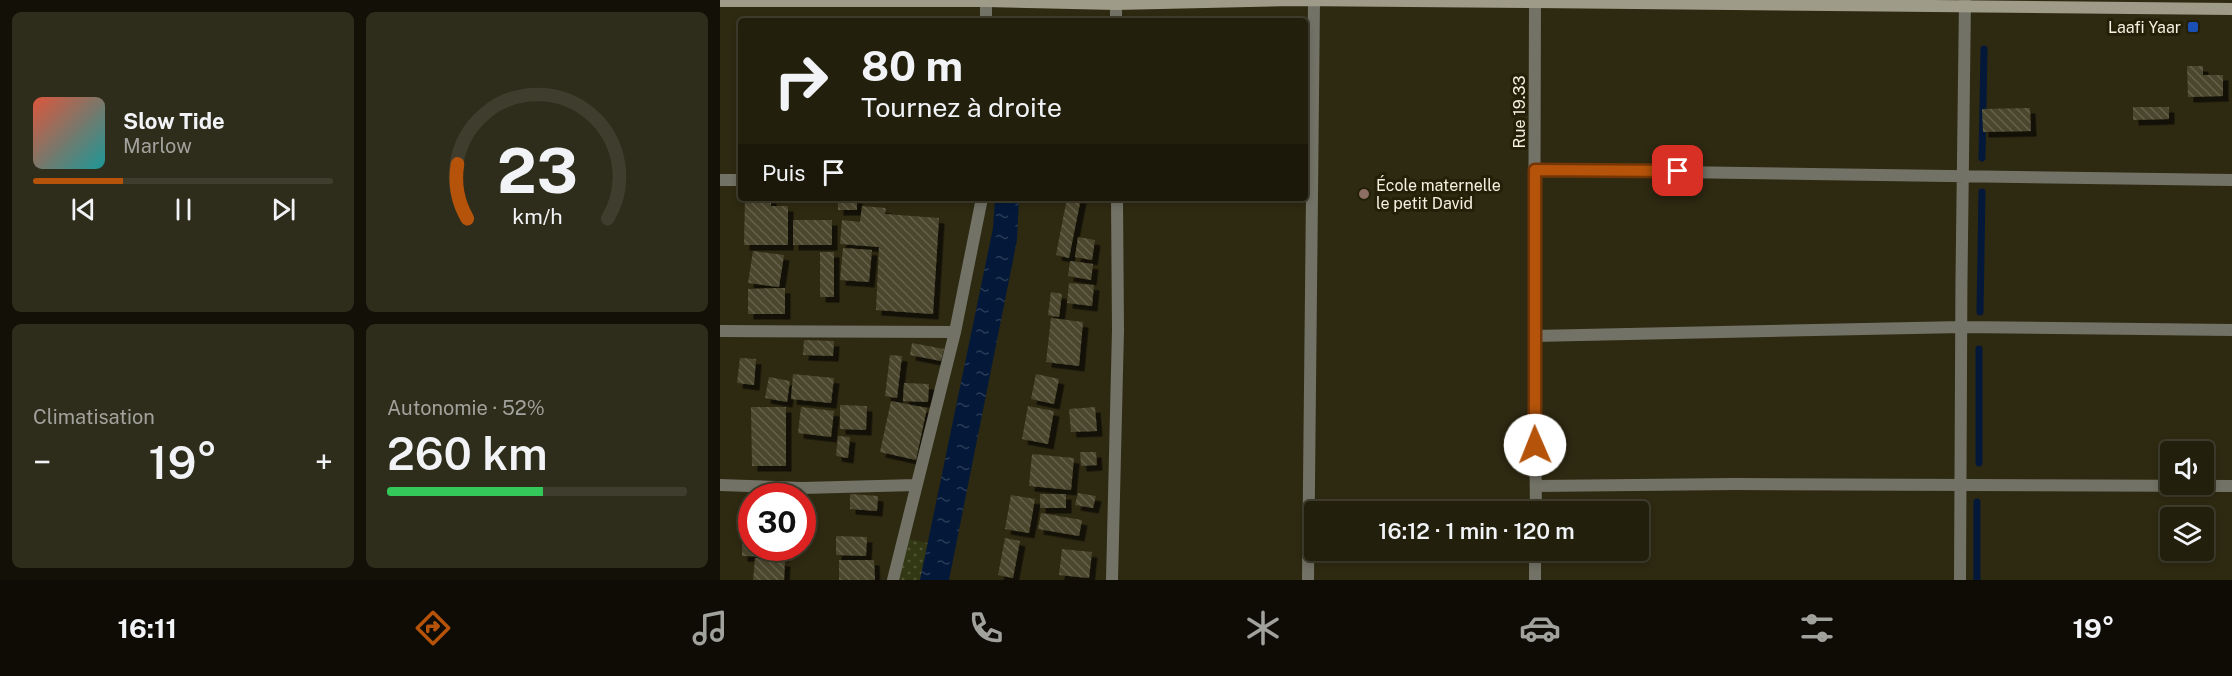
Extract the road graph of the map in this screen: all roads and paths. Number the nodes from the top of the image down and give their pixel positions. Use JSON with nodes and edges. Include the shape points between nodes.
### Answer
{"nodes":[{"id":1,"x":720,"y":1,"type":"edge"},
{"id":2,"x":986,"y":1,"type":"edge"},
{"id":3,"x":1314,"y":1,"type":"edge"},
{"id":4,"x":1535,"y":1,"type":"edge"},
{"id":5,"x":1116,"y":2,"type":"edge"},
{"id":6,"x":1965,"y":3,"type":"edge"},
{"id":7,"x":2232,"y":9,"type":"edge"},
{"id":8,"x":986,"y":18,"type":"edge"},
{"id":9,"x":1116,"y":18,"type":"edge"},
{"id":10,"x":1535,"y":170,"type":"junction"},
{"id":11,"x":1964,"y":174,"type":"junction"},
{"id":12,"x":720,"y":180,"type":"edge"},
{"id":13,"x":738,"y":180,"type":"edge"},
{"id":14,"x":2232,"y":180,"type":"edge"},
{"id":15,"x":981,"y":201,"type":"edge"},
{"id":16,"x":1117,"y":201,"type":"edge"},
{"id":17,"x":1962,"y":327,"type":"junction"},
{"id":18,"x":2232,"y":330,"type":"edge"},
{"id":19,"x":720,"y":331,"type":"edge"},
{"id":20,"x":955,"y":332,"type":"junction"},
{"id":21,"x":1534,"y":336,"type":"junction"},
{"id":22,"x":720,"y":484,"type":"edge"},
{"id":23,"x":916,"y":485,"type":"junction"},
{"id":24,"x":1536,"y":486,"type":"junction"},
{"id":25,"x":1960,"y":486,"type":"junction"},
{"id":26,"x":2232,"y":486,"type":"edge"},
{"id":27,"x":1536,"y":501,"type":"edge"},
{"id":28,"x":1535,"y":561,"type":"edge"},
{"id":29,"x":893,"y":580,"type":"edge"},
{"id":30,"x":1112,"y":580,"type":"edge"},
{"id":31,"x":1308,"y":580,"type":"edge"},
{"id":32,"x":1535,"y":580,"type":"edge"},
{"id":33,"x":1960,"y":580,"type":"edge"}],
"edges":[{"from":1,"to":2,"type":"street"},
{"from":2,"to":5,"type":"street"},
{"from":2,"to":8,"type":"street"},
{"from":3,"to":4,"type":"street"},
{"from":3,"to":5,"type":"street"},
{"from":3,"to":31,"type":"street"},
{"from":4,"to":6,"type":"street"},
{"from":4,"to":10,"type":"street","name":"Rue 19.33"},
{"from":5,"to":9,"type":"street"},
{"from":6,"to":7,"type":"street"},
{"from":6,"to":11,"type":"street"},
{"from":10,"to":11,"type":"street"},
{"from":10,"to":21,"type":"street","name":"Rue 19.33"},
{"from":11,"to":14,"type":"street"},
{"from":11,"to":17,"type":"street"},
{"from":12,"to":13,"type":"street"},
{"from":15,"to":20,"type":"street"},
{"from":16,"to":30,"type":"street"},
{"from":17,"to":18,"type":"street"},
{"from":17,"to":21,"type":"street"},
{"from":17,"to":25,"type":"street"},
{"from":19,"to":20,"type":"street"},
{"from":20,"to":23,"type":"street"},
{"from":21,"to":24,"type":"street","name":"Rue 19.33"},
{"from":22,"to":23,"type":"street","via":[[802,488]]},
{"from":23,"to":29,"type":"street"},
{"from":24,"to":25,"type":"street"},
{"from":24,"to":27,"type":"street","name":"Rue 19.33"},
{"from":25,"to":26,"type":"street"},
{"from":25,"to":33,"type":"street"},
{"from":28,"to":32,"type":"street"}]}
